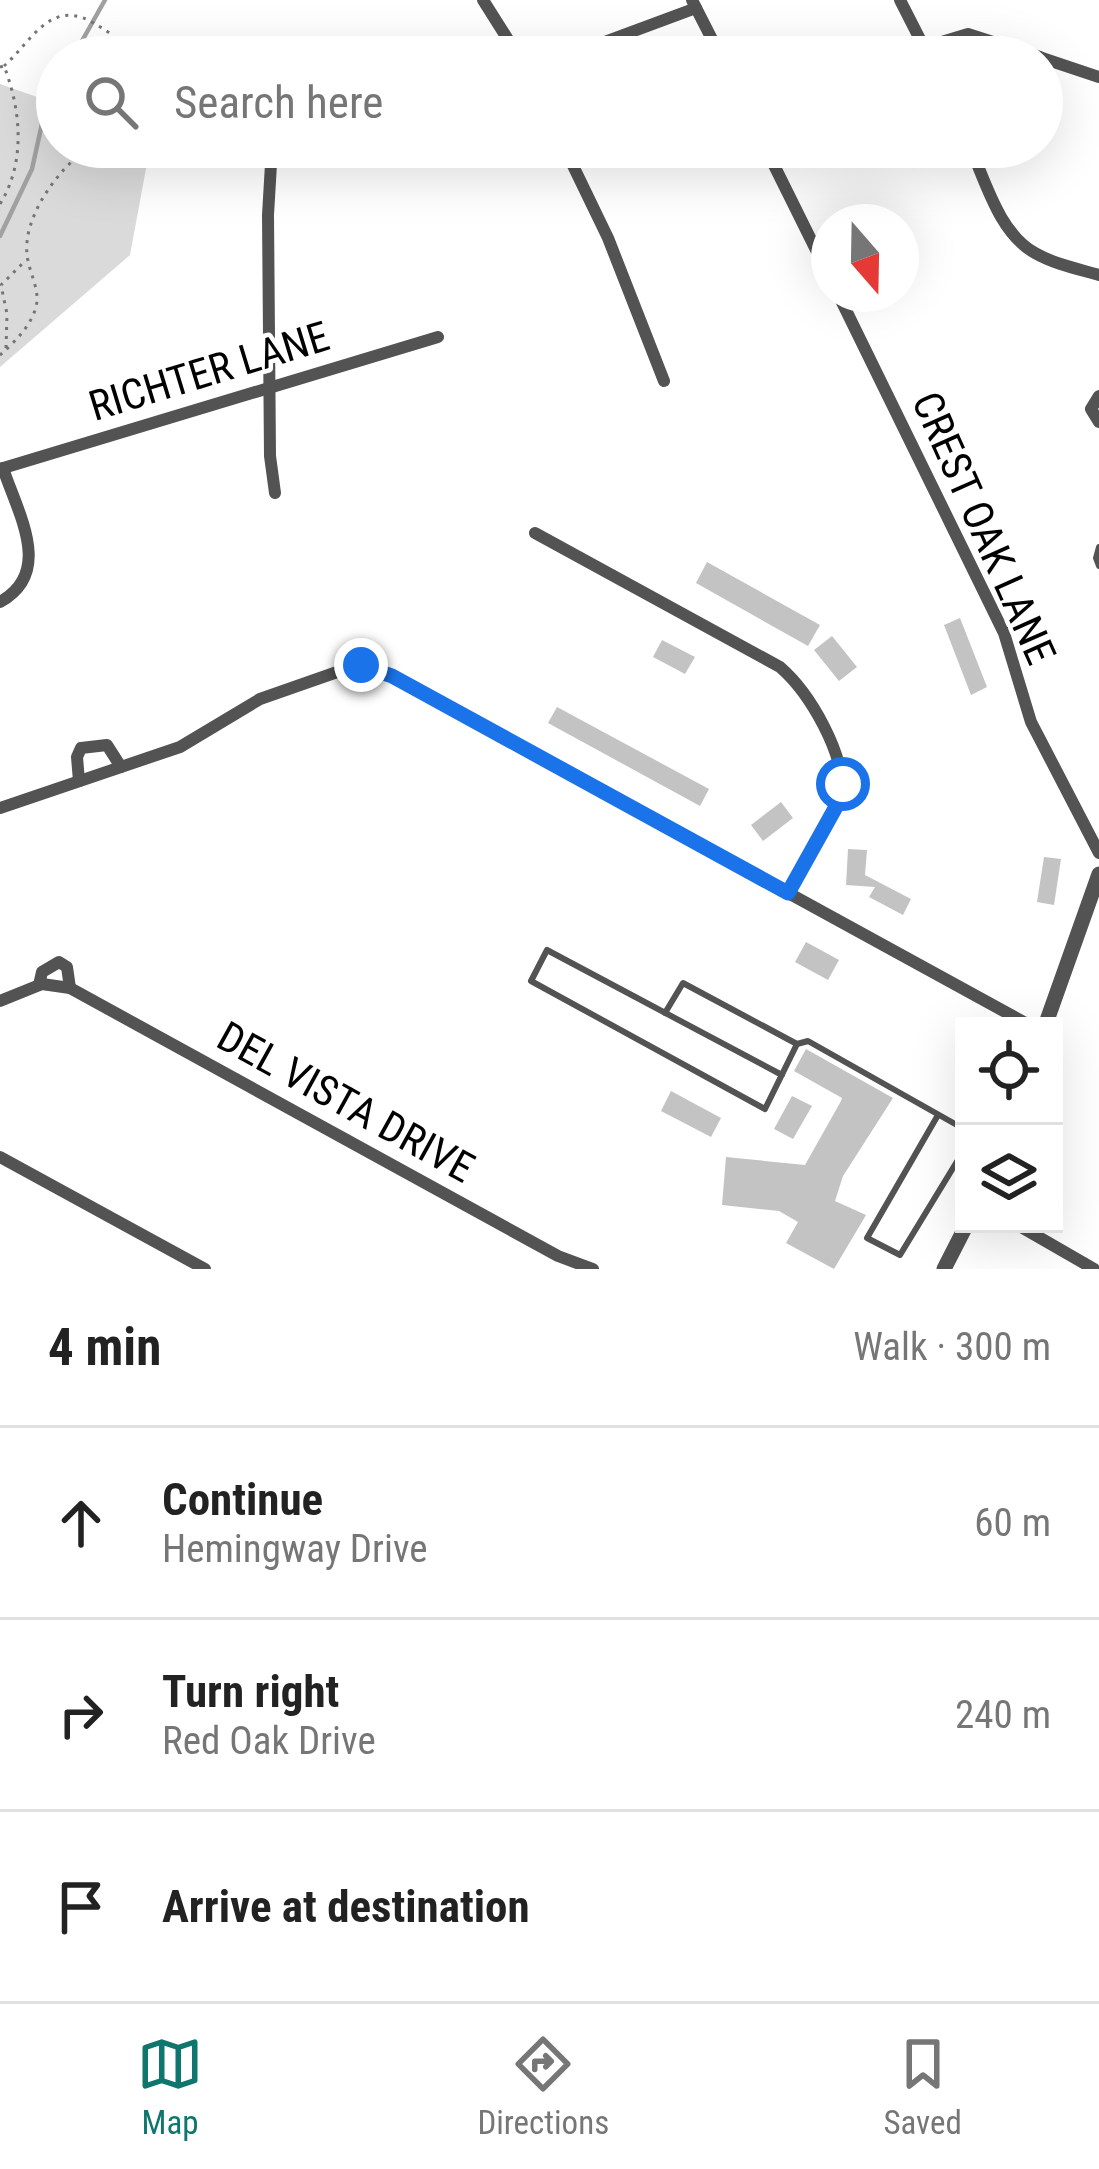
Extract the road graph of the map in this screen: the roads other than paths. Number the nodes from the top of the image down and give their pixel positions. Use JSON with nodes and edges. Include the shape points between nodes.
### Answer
{"nodes":[{"id":1,"x":483,"y":0,"type":"edge"},
{"id":2,"x":900,"y":0,"type":"edge"},
{"id":3,"x":694,"y":4,"type":"edge"},
{"id":4,"x":506,"y":36,"type":"edge"},
{"id":5,"x":616,"y":36,"type":"edge"},
{"id":6,"x":710,"y":36,"type":"edge"},
{"id":7,"x":919,"y":36,"type":"edge"},
{"id":8,"x":1063,"y":64,"type":"edge"},
{"id":9,"x":1099,"y":76,"type":"edge"},
{"id":10,"x":271,"y":168,"type":"edge"},
{"id":11,"x":574,"y":168,"type":"edge"},
{"id":12,"x":775,"y":168,"type":"edge"},
{"id":13,"x":980,"y":168,"type":"edge"},
{"id":14,"x":811,"y":240,"type":"edge"},
{"id":15,"x":1099,"y":275,"type":"edge"},
{"id":16,"x":847,"y":312,"type":"edge"},
{"id":17,"x":438,"y":337,"type":"dead end"},
{"id":18,"x":664,"y":381,"type":"dead end"},
{"id":19,"x":273,"y":385,"type":"junction"},
{"id":20,"x":1099,"y":396,"type":"edge"},
{"id":21,"x":1099,"y":422,"type":"edge"},
{"id":22,"x":2,"y":469,"type":"edge"},
{"id":23,"x":275,"y":493,"type":"dead end"},
{"id":24,"x":535,"y":532,"type":"dead end"},
{"id":25,"x":1099,"y":547,"type":"edge"},
{"id":26,"x":1099,"y":566,"type":"edge"},
{"id":27,"x":0,"y":602,"type":"edge"},
{"id":28,"x":121,"y":767,"type":"junction"},
{"id":29,"x":80,"y":781,"type":"junction"},
{"id":30,"x":0,"y":808,"type":"edge"},
{"id":31,"x":1099,"y":853,"type":"edge"},
{"id":32,"x":1099,"y":874,"type":"edge"},
{"id":33,"x":788,"y":893,"type":"junction"},
{"id":34,"x":39,"y":985,"type":"junction"},
{"id":35,"x":70,"y":988,"type":"junction"},
{"id":36,"x":0,"y":1001,"type":"edge"},
{"id":37,"x":665,"y":1013,"type":"junction"},
{"id":38,"x":1014,"y":1017,"type":"edge"},
{"id":39,"x":1048,"y":1017,"type":"edge"},
{"id":40,"x":797,"y":1044,"type":"junction"},
{"id":41,"x":782,"y":1076,"type":"junction"},
{"id":42,"x":938,"y":1114,"type":"junction"},
{"id":43,"x":957,"y":1125,"type":"edge"},
{"id":44,"x":0,"y":1157,"type":"edge"},
{"id":45,"x":955,"y":1165,"type":"edge"},
{"id":46,"x":962,"y":1233,"type":"edge"},
{"id":47,"x":1032,"y":1233,"type":"edge"},
{"id":48,"x":555,"y":1262,"type":"edge"},
{"id":49,"x":205,"y":1269,"type":"edge"},
{"id":50,"x":593,"y":1269,"type":"edge"},
{"id":51,"x":944,"y":1269,"type":"edge"},
{"id":52,"x":1094,"y":1269,"type":"edge"}],
"edges":[{"from":1,"to":4,"type":"street"},
{"from":2,"to":7,"type":"street"},
{"from":3,"to":5,"type":"street"},
{"from":3,"to":6,"type":"street"},
{"from":8,"to":9,"type":"street"},
{"from":10,"to":19,"type":"street"},
{"from":11,"to":18,"type":"street"},
{"from":12,"to":14,"type":"street"},
{"from":13,"to":15,"type":"street","via":[[1019,242]]},
{"from":16,"to":31,"type":"street","name":"CREST OAK LANE","via":[[1004,633],[1031,722]]},
{"from":17,"to":19,"type":"street","name":"RICHTER LANE"},
{"from":19,"to":22,"type":"street","name":"RICHTER LANE"},
{"from":19,"to":23,"type":"street"},
{"from":20,"to":21,"type":"street","via":[[1091,409]]},
{"from":22,"to":27,"type":"street","via":[[30,558],[23,583]]},
{"from":24,"to":33,"type":"street","via":[[799,683],[843,784]]},
{"from":25,"to":26,"type":"lane"},
{"from":28,"to":29,"type":"street"},
{"from":28,"to":29,"type":"street","via":[[106,745],[92,743],[77,757]]},
{"from":28,"to":33,"type":"street","via":[[180,747],[260,699],[361,665]]},
{"from":29,"to":30,"type":"street"},
{"from":32,"to":39,"type":"street"},
{"from":33,"to":38,"type":"street"},
{"from":34,"to":35,"type":"street","name":"DEL VISTA DRIVE"},
{"from":34,"to":35,"type":"street","name":"DEL VISTA DRIVE","via":[[42,972],[59,962]]},
{"from":34,"to":36,"type":"street","name":"DEL VISTA DRIVE"},
{"from":35,"to":48,"type":"street","name":"DEL VISTA DRIVE"},
{"from":37,"to":40,"type":"lane","via":[[683,983]]},
{"from":37,"to":41,"type":"lane"},
{"from":37,"to":41,"type":"lane","via":[[547,950],[531,981],[765,1109]]},
{"from":40,"to":41,"type":"lane"},
{"from":40,"to":42,"type":"lane","via":[[808,1041]]},
{"from":42,"to":43,"type":"lane"},
{"from":42,"to":45,"type":"lane","via":[[867,1238],[900,1255]]},
{"from":44,"to":49,"type":"street"},
{"from":46,"to":51,"type":"street"},
{"from":47,"to":52,"type":"street"},
{"from":48,"to":50,"type":"street","name":"DEL VISTA DRIVE"}]}
